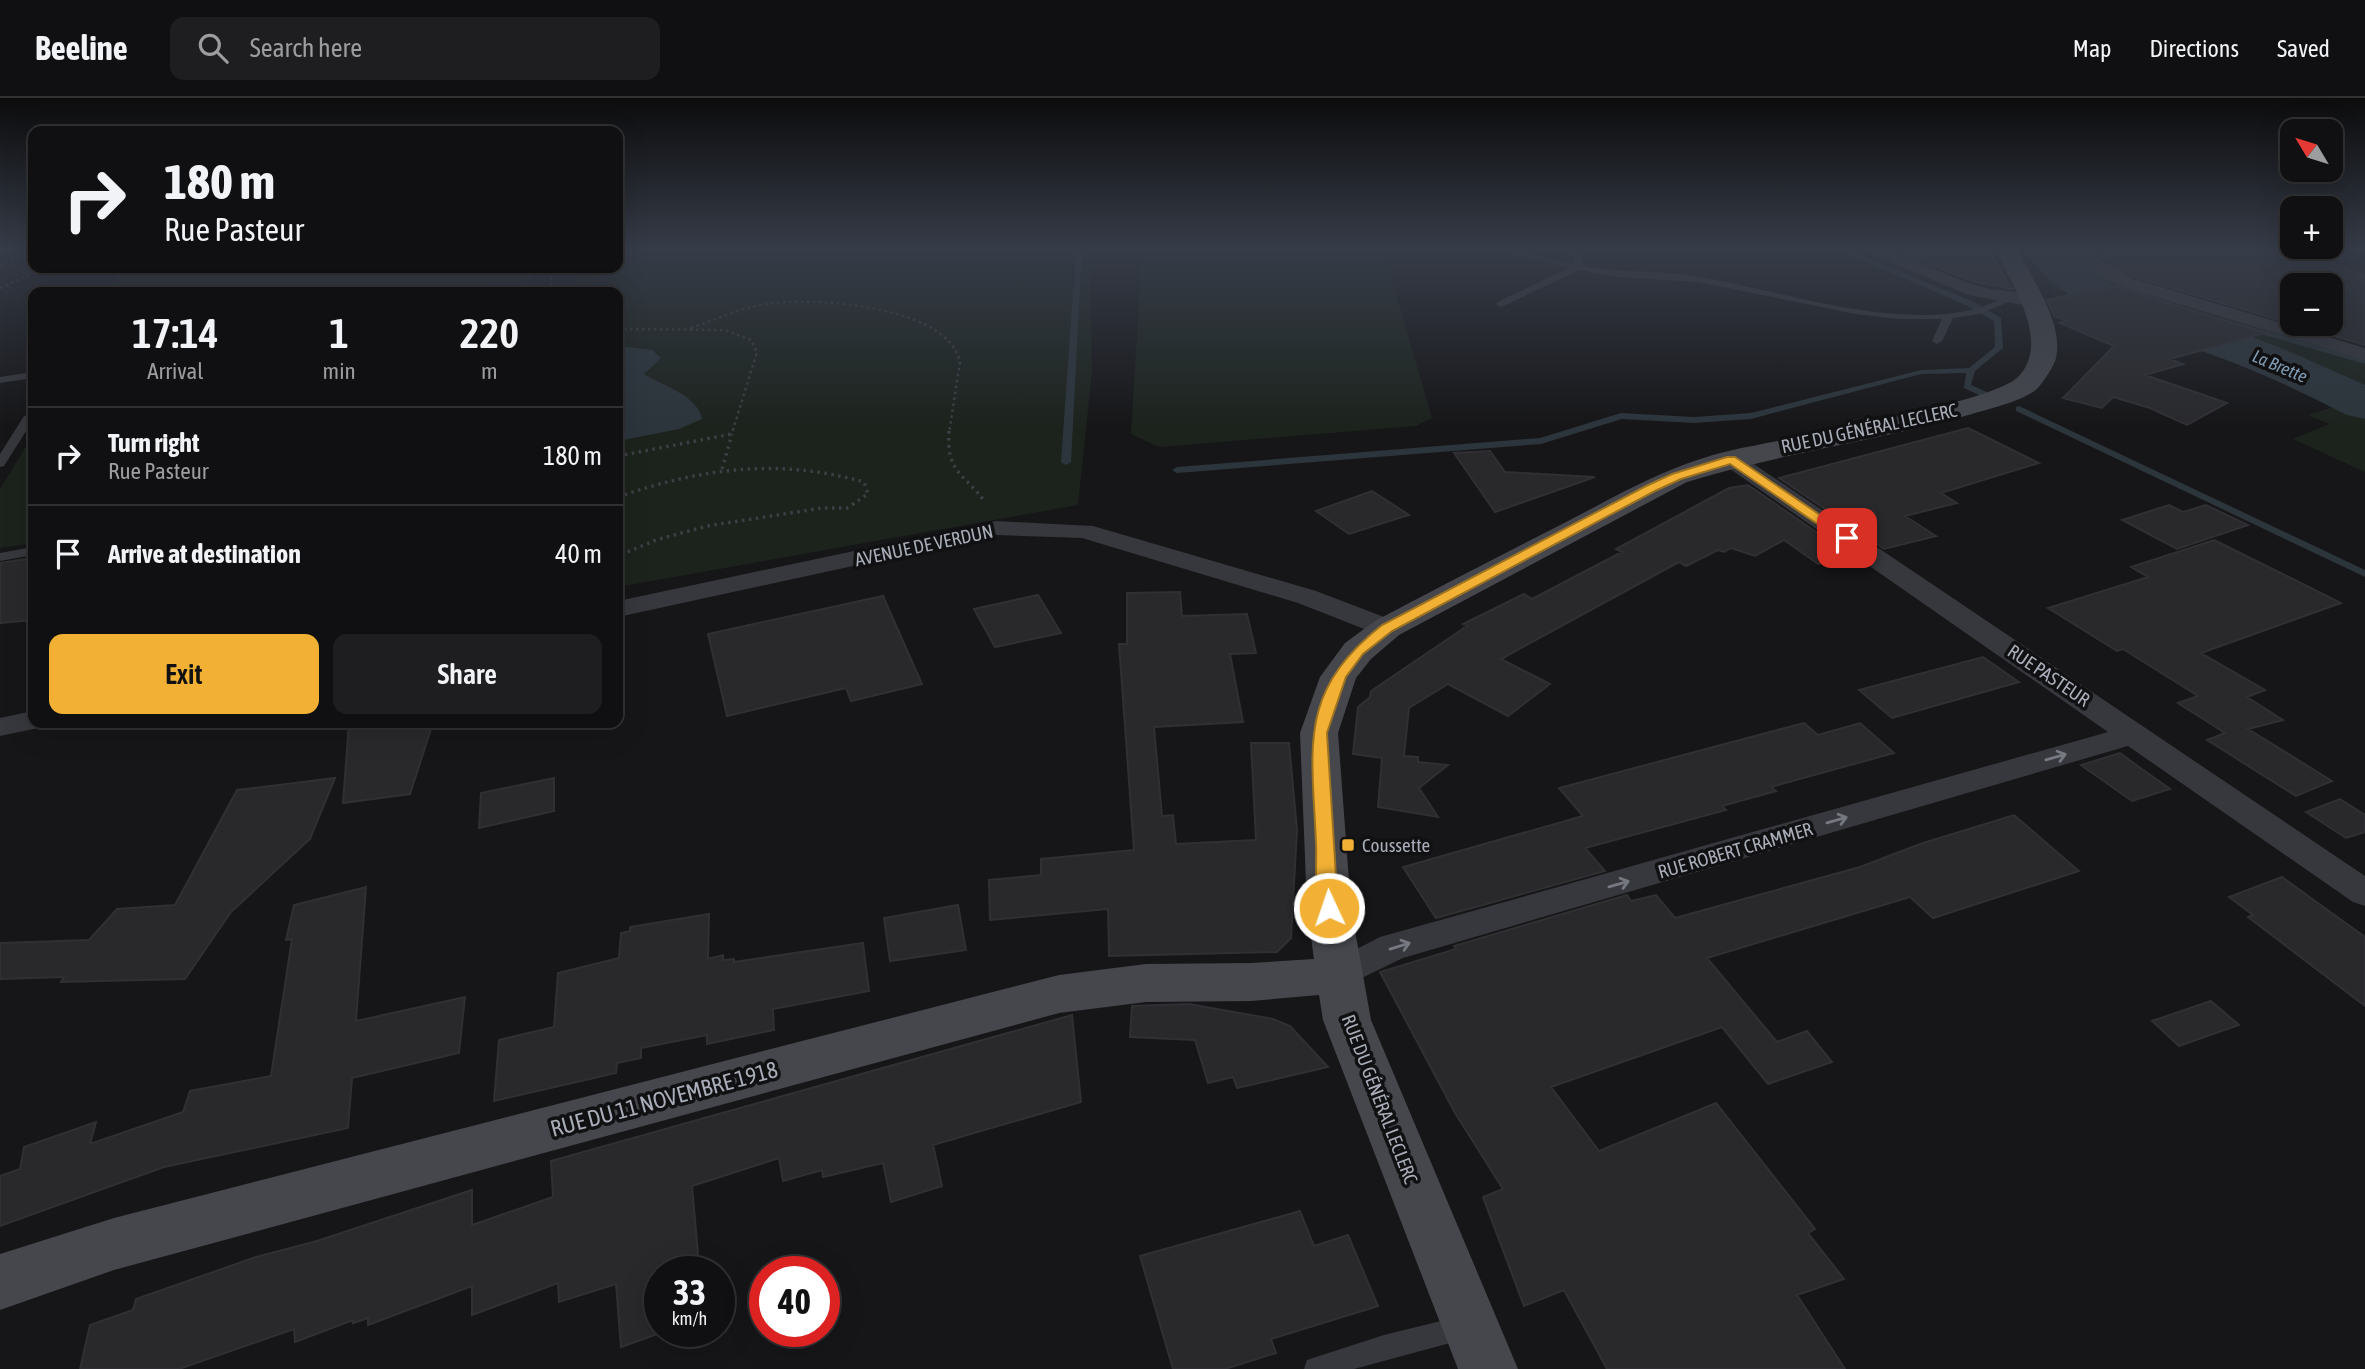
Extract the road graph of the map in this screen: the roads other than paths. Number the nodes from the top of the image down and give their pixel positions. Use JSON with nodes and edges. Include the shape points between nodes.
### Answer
{"nodes":[{"id":1,"x":1862,"y":308,"type":"edge"},
{"id":2,"x":1995,"y":308,"type":"edge"},
{"id":3,"x":2025,"y":308,"type":"edge"},
{"id":4,"x":2212,"y":308,"type":"edge"},
{"id":5,"x":1948,"y":317,"type":"junction"},
{"id":6,"x":1937,"y":341,"type":"dead end"},
{"id":7,"x":2365,"y":354,"type":"edge"},
{"id":8,"x":28,"y":376,"type":"edge"},
{"id":9,"x":0,"y":380,"type":"edge"},
{"id":10,"x":28,"y":418,"type":"edge"},
{"id":11,"x":1731,"y":459,"type":"junction"},
{"id":12,"x":0,"y":463,"type":"edge"},
{"id":13,"x":28,"y":552,"type":"edge"},
{"id":14,"x":0,"y":557,"type":"edge"},
{"id":15,"x":623,"y":608,"type":"edge"},
{"id":16,"x":1387,"y":628,"type":"junction"},
{"id":17,"x":28,"y":721,"type":"edge"},
{"id":18,"x":0,"y":727,"type":"edge"},
{"id":19,"x":2134,"y":734,"type":"junction"},
{"id":20,"x":2365,"y":893,"type":"edge"},
{"id":21,"x":1339,"y":975,"type":"junction"},
{"id":22,"x":0,"y":1282,"type":"edge"},
{"id":23,"x":1479,"y":1348,"type":"edge"},
{"id":24,"x":1316,"y":1369,"type":"edge"}],
"edges":[{"from":1,"to":5,"type":"lane","via":[[1917,318]]},
{"from":2,"to":5,"type":"lane"},
{"from":3,"to":11,"type":"street","name":"RUE DU GÉNÉRAL LECLERC","via":[[2045,342],[2043,360],[2027,384],[1934,416]]},
{"from":4,"to":7,"type":"street"},
{"from":5,"to":6,"type":"lane"},
{"from":8,"to":9,"type":"lane"},
{"from":10,"to":12,"type":"lane"},
{"from":11,"to":16,"type":"street","name":"RUE DU GÉNÉRAL LECLERC","via":[[1651,488]]},
{"from":11,"to":19,"type":"street","name":"RUE PASTEUR"},
{"from":13,"to":14,"type":"lane"},
{"from":15,"to":16,"type":"street","name":"AVENUE DE VERDUN","via":[[996,528],[1084,531],[1307,597]]},
{"from":16,"to":21,"type":"street","name":"RUE DU GÉNÉRAL LECLERC","via":[[1358,651],[1338,677],[1320,733],[1329,908]]},
{"from":17,"to":18,"type":"street"},
{"from":19,"to":20,"type":"street","name":"RUE PASTEUR"},
{"from":21,"to":19,"type":"street","name":"RUE ROBERT CRAMMER","one_way":true,"via":[[1393,947]]},
{"from":21,"to":22,"type":"street","name":"RUE DU 11 NOVEMBRE 1918","via":[[1146,983],[1059,995],[114,1244]]},
{"from":21,"to":23,"type":"street","name":"RUE DU GÉNÉRAL LECLERC","via":[[1347,1020]]},
{"from":23,"to":24,"type":"lane","via":[[1384,1347]]}]}
